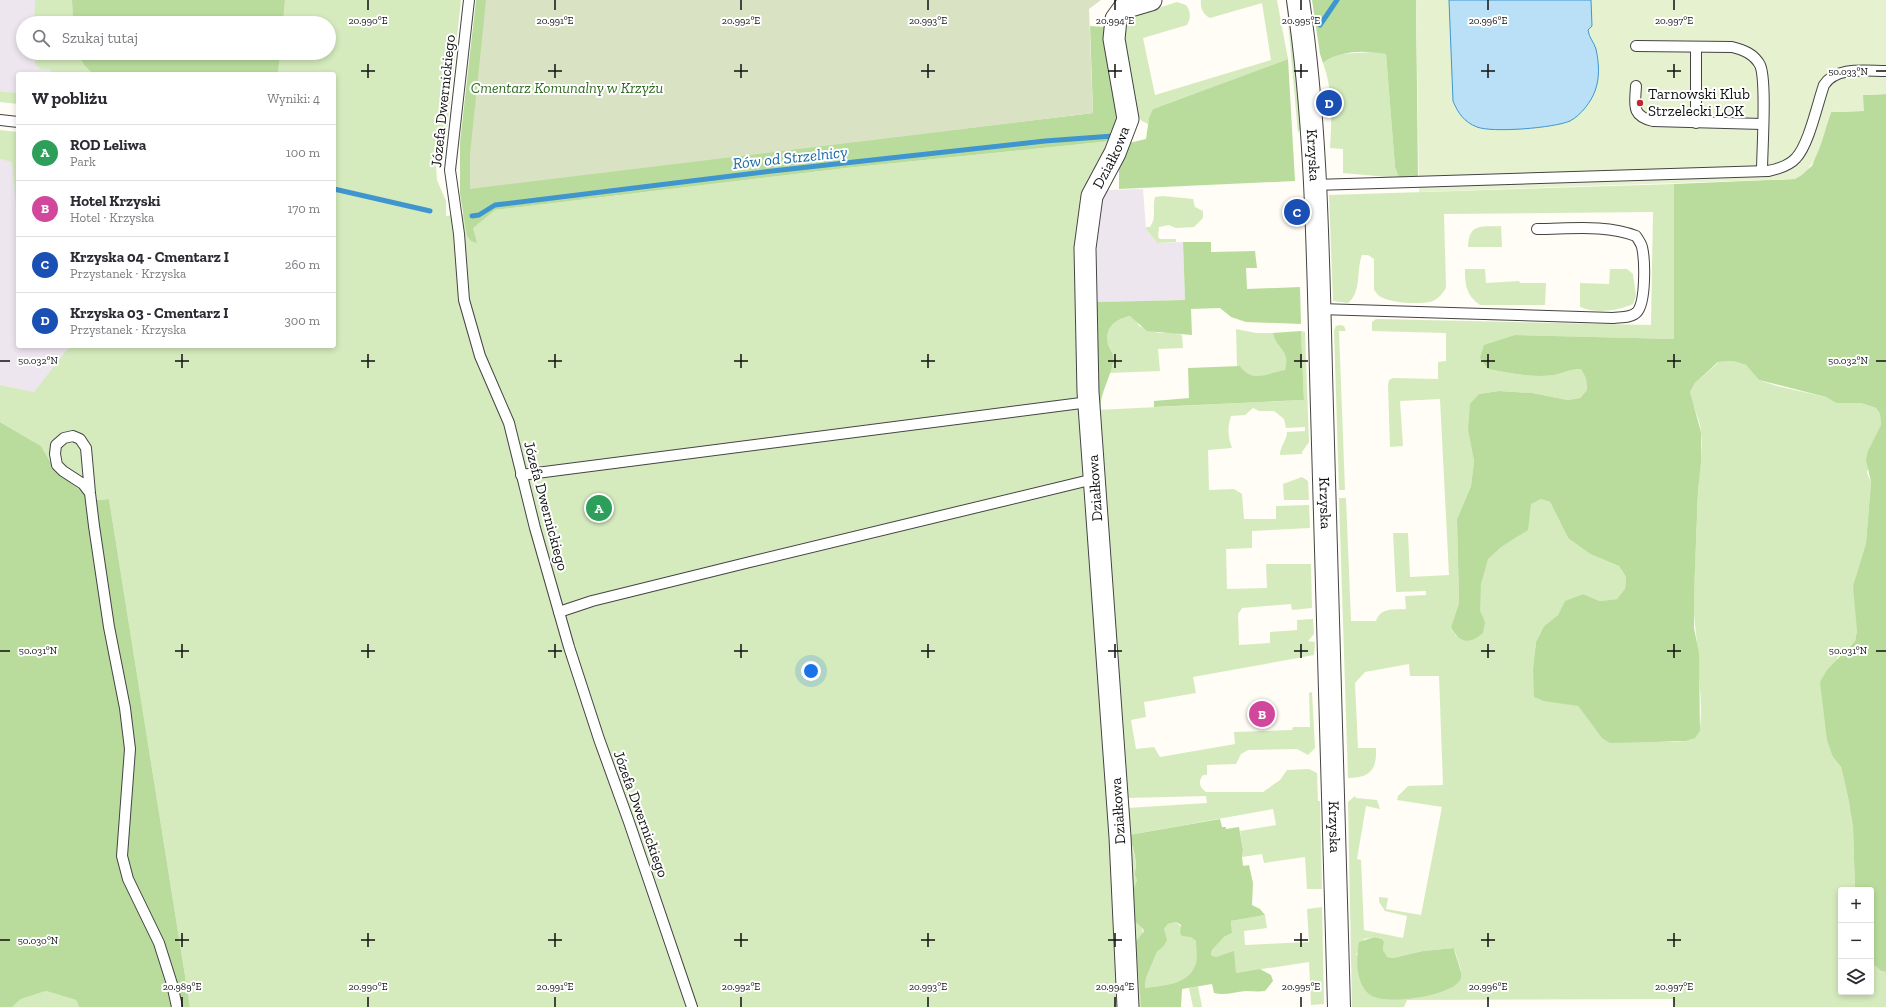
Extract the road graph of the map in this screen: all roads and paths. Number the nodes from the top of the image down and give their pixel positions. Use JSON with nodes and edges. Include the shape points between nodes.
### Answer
{"nodes":[{"id":1,"x":469,"y":0,"type":"edge"},
{"id":2,"x":1151,"y":0,"type":"edge"},
{"id":3,"x":1298,"y":0,"type":"edge"},
{"id":4,"x":1636,"y":46,"type":"dead end"},
{"id":5,"x":1696,"y":47,"type":"junction"},
{"id":6,"x":1886,"y":71,"type":"edge"},
{"id":7,"x":1636,"y":86,"type":"dead end"},
{"id":8,"x":0,"y":120,"type":"edge"},
{"id":9,"x":16,"y":122,"type":"edge"},
{"id":10,"x":1696,"y":123,"type":"junction"},
{"id":11,"x":1762,"y":124,"type":"junction"},
{"id":12,"x":1762,"y":171,"type":"junction"},
{"id":13,"x":1314,"y":185,"type":"junction"},
{"id":14,"x":1537,"y":229,"type":"dead end"},
{"id":15,"x":1319,"y":309,"type":"junction"},
{"id":16,"x":1088,"y":402,"type":"junction"},
{"id":17,"x":521,"y":475,"type":"junction"},
{"id":18,"x":1094,"y":479,"type":"junction"},
{"id":19,"x":90,"y":493,"type":"junction"},
{"id":20,"x":559,"y":612,"type":"junction"},
{"id":21,"x":177,"y":1007,"type":"edge"},
{"id":22,"x":692,"y":1007,"type":"edge"},
{"id":23,"x":1128,"y":1007,"type":"edge"},
{"id":24,"x":1339,"y":1007,"type":"edge"}],
"edges":[{"from":1,"to":17,"type":"lane","name":"Józefa Dwernickiego","via":[[450,170],[453,201],[459,234],[464,300],[480,356],[509,423]]},
{"from":2,"to":16,"type":"street","name":"Działkowa","via":[[1124,8],[1116,19],[1114,39],[1128,119],[1115,153],[1092,196],[1085,248]]},
{"from":3,"to":13,"type":"street","name":"Krzyska","via":[[1306,63]]},
{"from":4,"to":5,"type":"lane"},
{"from":5,"to":10,"type":"lane"},
{"from":5,"to":11,"type":"lane","via":[[1732,47],[1744,50],[1754,57],[1763,74]]},
{"from":6,"to":12,"type":"lane","via":[[1843,72],[1827,80],[1803,147],[1795,159],[1785,166]]},
{"from":7,"to":10,"type":"lane","via":[[1635,109],[1640,117],[1653,121]]},
{"from":8,"to":9,"type":"lane"},
{"from":10,"to":11,"type":"lane"},
{"from":11,"to":12,"type":"lane"},
{"from":12,"to":13,"type":"lane"},
{"from":13,"to":15,"type":"street","name":"Krzyska"},
{"from":14,"to":15,"type":"lane","via":[[1607,229],[1624,231],[1636,236],[1642,247],[1644,286],[1636,313],[1629,317],[1613,318]]},
{"from":15,"to":24,"type":"street","name":"Krzyska"},
{"from":16,"to":17,"type":"lane"},
{"from":16,"to":18,"type":"street","name":"Działkowa"},
{"from":17,"to":20,"type":"lane","name":"Józefa Dwernickiego"},
{"from":18,"to":20,"type":"lane","via":[[592,601]]},
{"from":18,"to":23,"type":"street","name":"Działkowa","via":[[1120,837]]},
{"from":19,"to":19,"type":"lane","via":[[83,484],[57,465],[56,445],[64,438],[73,436],[80,439],[86,448]]},
{"from":19,"to":21,"type":"lane","via":[[109,627],[126,708],[130,749],[122,856],[128,879],[159,943]]},
{"from":20,"to":22,"type":"lane","name":"Józefa Dwernickiego","via":[[598,739],[630,822]]}]}
